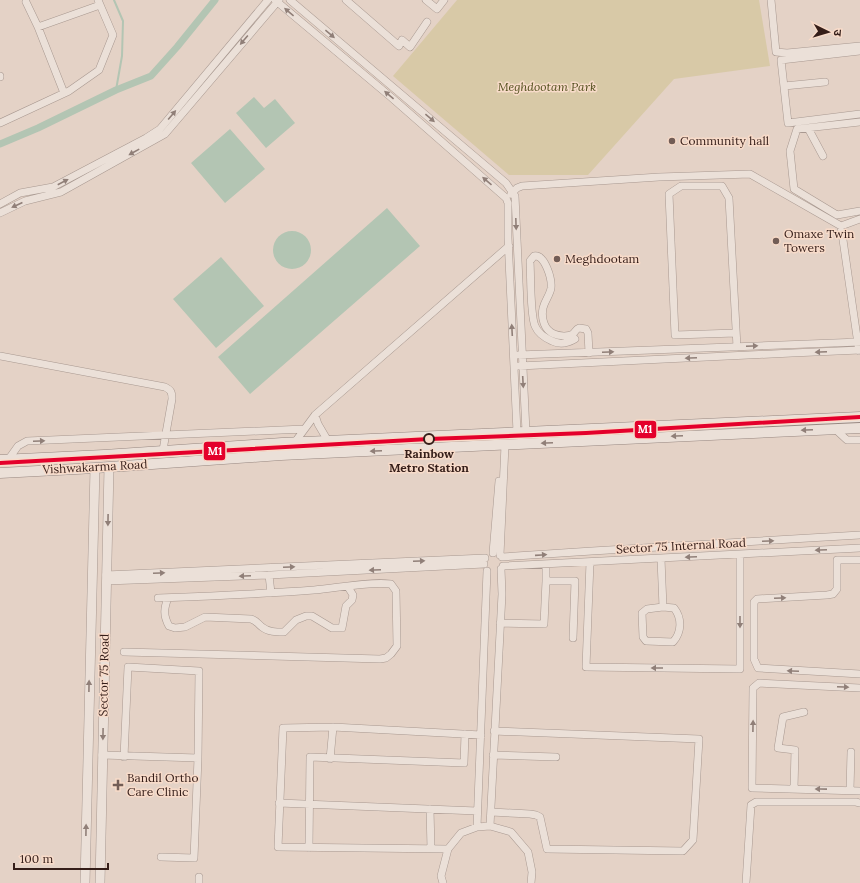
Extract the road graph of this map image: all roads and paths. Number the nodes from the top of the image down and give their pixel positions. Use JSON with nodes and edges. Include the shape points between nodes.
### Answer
{"nodes":[{"id":1,"x":268,"y":0,"type":"edge"},
{"id":2,"x":290,"y":0,"type":"edge"},
{"id":3,"x":346,"y":0,"type":"edge"},
{"id":4,"x":426,"y":0,"type":"edge"},
{"id":5,"x":444,"y":0,"type":"edge"},
{"id":6,"x":771,"y":0,"type":"edge"},
{"id":7,"x":277,"y":1,"type":"edge"},
{"id":8,"x":26,"y":2,"type":"dead end"},
{"id":9,"x":99,"y":3,"type":"edge"},
{"id":10,"x":427,"y":22,"type":"dead end"},
{"id":11,"x":38,"y":27,"type":"junction"},
{"id":12,"x":860,"y":46,"type":"edge"},
{"id":13,"x":860,"y":51,"type":"edge"},
{"id":14,"x":825,"y":82,"type":"dead end"},
{"id":15,"x":784,"y":86,"type":"junction"},
{"id":16,"x":64,"y":93,"type":"junction"},
{"id":17,"x":860,"y":114,"type":"edge"},
{"id":18,"x":860,"y":122,"type":"edge"},
{"id":19,"x":0,"y":123,"type":"edge"},
{"id":20,"x":808,"y":128,"type":"junction"},
{"id":21,"x":823,"y":156,"type":"dead end"},
{"id":22,"x":513,"y":191,"type":"junction"},
{"id":23,"x":506,"y":198,"type":"junction"},
{"id":24,"x":0,"y":204,"type":"edge"},
{"id":25,"x":860,"y":211,"type":"edge"},
{"id":26,"x":0,"y":213,"type":"edge"},
{"id":27,"x":860,"y":219,"type":"edge"},
{"id":28,"x":841,"y":226,"type":"junction"},
{"id":29,"x":509,"y":246,"type":"junction"},
{"id":30,"x":532,"y":299,"type":"junction"},
{"id":31,"x":546,"y":300,"type":"junction"},
{"id":32,"x":736,"y":333,"type":"junction"},
{"id":33,"x":575,"y":337,"type":"junction"},
{"id":34,"x":588,"y":338,"type":"junction"},
{"id":35,"x":859,"y":342,"type":"edge"},
{"id":36,"x":737,"y":347,"type":"junction"},
{"id":37,"x":665,"y":350,"type":"junction"},
{"id":38,"x":859,"y":350,"type":"edge"},
{"id":39,"x":578,"y":353,"type":"junction"},
{"id":40,"x":589,"y":353,"type":"junction"},
{"id":41,"x":522,"y":355,"type":"junction"},
{"id":42,"x":0,"y":356,"type":"edge"},
{"id":43,"x":514,"y":356,"type":"junction"},
{"id":44,"x":665,"y":359,"type":"junction"},
{"id":45,"x":514,"y":366,"type":"junction"},
{"id":46,"x":523,"y":366,"type":"junction"},
{"id":47,"x":315,"y":415,"type":"junction"},
{"id":48,"x":860,"y":417,"type":"edge"},
{"id":49,"x":715,"y":423,"type":"junction"},
{"id":50,"x":692,"y":424,"type":"junction"},
{"id":51,"x":860,"y":428,"type":"edge"},
{"id":52,"x":304,"y":429,"type":"junction"},
{"id":53,"x":835,"y":429,"type":"junction"},
{"id":54,"x":260,"y":431,"type":"junction"},
{"id":55,"x":521,"y":432,"type":"junction"},
{"id":56,"x":166,"y":434,"type":"junction"},
{"id":57,"x":718,"y":434,"type":"junction"},
{"id":58,"x":693,"y":436,"type":"junction"},
{"id":59,"x":328,"y":440,"type":"junction"},
{"id":60,"x":860,"y":440,"type":"edge"},
{"id":61,"x":295,"y":442,"type":"junction"},
{"id":62,"x":261,"y":444,"type":"junction"},
{"id":63,"x":502,"y":445,"type":"junction"},
{"id":64,"x":163,"y":450,"type":"junction"},
{"id":65,"x":4,"y":460,"type":"edge"},
{"id":66,"x":109,"y":467,"type":"junction"},
{"id":67,"x":94,"y":468,"type":"junction"},
{"id":68,"x":0,"y":473,"type":"edge"},
{"id":69,"x":94,"y":493,"type":"junction"},
{"id":70,"x":108,"y":493,"type":"junction"},
{"id":71,"x":860,"y":535,"type":"edge"},
{"id":72,"x":860,"y":548,"type":"edge"},
{"id":73,"x":836,"y":549,"type":"junction"},
{"id":74,"x":498,"y":555,"type":"junction"},
{"id":75,"x":740,"y":555,"type":"junction"},
{"id":76,"x":661,"y":559,"type":"junction"},
{"id":77,"x":837,"y":560,"type":"junction"},
{"id":78,"x":860,"y":560,"type":"edge"},
{"id":79,"x":590,"y":562,"type":"junction"},
{"id":80,"x":485,"y":564,"type":"junction"},
{"id":81,"x":546,"y":564,"type":"junction"},
{"id":82,"x":502,"y":568,"type":"junction"},
{"id":83,"x":269,"y":575,"type":"junction"},
{"id":84,"x":106,"y":578,"type":"junction"},
{"id":85,"x":546,"y":580,"type":"junction"},
{"id":86,"x":348,"y":587,"type":"junction"},
{"id":87,"x":271,"y":594,"type":"junction"},
{"id":88,"x":158,"y":598,"type":"dead end"},
{"id":89,"x":168,"y":598,"type":"junction"},
{"id":90,"x":663,"y":607,"type":"junction"},
{"id":91,"x":500,"y":623,"type":"junction"},
{"id":92,"x":573,"y":638,"type":"dead end"},
{"id":93,"x":124,"y":652,"type":"dead end"},
{"id":94,"x":860,"y":674,"type":"edge"},
{"id":95,"x":860,"y":688,"type":"edge"},
{"id":96,"x":483,"y":689,"type":"junction"},
{"id":97,"x":496,"y":690,"type":"junction"},
{"id":98,"x":804,"y":712,"type":"dead end"},
{"id":99,"x":333,"y":727,"type":"junction"},
{"id":100,"x":494,"y":730,"type":"junction"},
{"id":101,"x":465,"y":734,"type":"junction"},
{"id":102,"x":481,"y":735,"type":"junction"},
{"id":103,"x":851,"y":752,"type":"dead end"},
{"id":104,"x":102,"y":755,"type":"junction"},
{"id":105,"x":493,"y":755,"type":"junction"},
{"id":106,"x":556,"y":756,"type":"dead end"},
{"id":107,"x":124,"y":757,"type":"junction"},
{"id":108,"x":198,"y":758,"type":"junction"},
{"id":109,"x":330,"y":759,"type":"junction"},
{"id":110,"x":794,"y":789,"type":"junction"},
{"id":111,"x":850,"y":790,"type":"junction"},
{"id":112,"x":860,"y":791,"type":"edge"},
{"id":113,"x":279,"y":803,"type":"junction"},
{"id":114,"x":860,"y":803,"type":"edge"},
{"id":115,"x":309,"y":804,"type":"junction"},
{"id":116,"x":430,"y":809,"type":"junction"},
{"id":117,"x":477,"y":811,"type":"junction"},
{"id":118,"x":491,"y":812,"type":"junction"},
{"id":119,"x":490,"y":826,"type":"junction"},
{"id":120,"x":477,"y":827,"type":"junction"},
{"id":121,"x":309,"y":848,"type":"junction"},
{"id":122,"x":431,"y":849,"type":"junction"},
{"id":123,"x":448,"y":849,"type":"junction"},
{"id":124,"x":161,"y":856,"type":"dead end"},
{"id":125,"x":85,"y":883,"type":"edge"},
{"id":126,"x":100,"y":883,"type":"edge"},
{"id":127,"x":443,"y":883,"type":"edge"},
{"id":128,"x":531,"y":883,"type":"edge"},
{"id":129,"x":746,"y":883,"type":"edge"}],
"edges":[{"from":24,"to":1,"type":"street","one_way":true,"via":[[20,194],[53,187],[160,129]]},
{"from":2,"to":22,"type":"street","one_way":true},
{"from":3,"to":10,"type":"street","via":[[399,46],[402,40],[410,47]]},
{"from":4,"to":5,"type":"street","via":[[437,9]]},
{"from":6,"to":12,"type":"street","via":[[776,52]]},
{"from":23,"to":7,"type":"street","one_way":true},
{"from":7,"to":26,"type":"street","one_way":true,"via":[[165,134],[61,192],[25,201]]},
{"from":8,"to":11,"type":"street"},
{"from":9,"to":11,"type":"street"},
{"from":9,"to":16,"type":"street","via":[[113,35],[99,70]]},
{"from":11,"to":16,"type":"street"},
{"from":13,"to":15,"type":"street","via":[[781,60]]},
{"from":14,"to":15,"type":"street"},
{"from":15,"to":17,"type":"street","via":[[788,123]]},
{"from":16,"to":19,"type":"street"},
{"from":18,"to":20,"type":"street"},
{"from":20,"to":21,"type":"street"},
{"from":20,"to":25,"type":"street","via":[[797,129],[790,151],[794,189],[837,215]]},
{"from":22,"to":23,"type":"street"},
{"from":22,"to":28,"type":"street","via":[[522,186],[750,174]]},
{"from":22,"to":41,"type":"street","one_way":true},
{"from":23,"to":29,"type":"street"},
{"from":27,"to":28,"type":"street"},
{"from":28,"to":35,"type":"street"},
{"from":43,"to":29,"type":"street","one_way":true},
{"from":29,"to":47,"type":"street"},
{"from":30,"to":31,"type":"street"},
{"from":30,"to":31,"type":"street","via":[[530,261],[538,255],[542,258],[552,285]]},
{"from":30,"to":33,"type":"street","via":[[534,322],[542,334],[560,343],[569,342]]},
{"from":31,"to":33,"type":"street","via":[[543,317],[548,330],[559,336]]},
{"from":32,"to":32,"type":"street","via":[[675,336],[669,194],[681,186],[722,186],[729,198]]},
{"from":32,"to":36,"type":"street"},
{"from":33,"to":34,"type":"street","via":[[584,342]]},
{"from":33,"to":34,"type":"street","via":[[579,328],[584,328]]},
{"from":33,"to":39,"type":"street"},
{"from":34,"to":40,"type":"street"},
{"from":36,"to":35,"type":"street","one_way":true},
{"from":35,"to":38,"type":"street"},
{"from":36,"to":37,"type":"street"},
{"from":40,"to":37,"type":"street","one_way":true},
{"from":37,"to":44,"type":"street"},
{"from":38,"to":44,"type":"street","one_way":true},
{"from":39,"to":40,"type":"street"},
{"from":39,"to":41,"type":"street"},
{"from":41,"to":43,"type":"street"},
{"from":41,"to":46,"type":"street"},
{"from":42,"to":56,"type":"street","via":[[165,387],[172,392]]},
{"from":43,"to":45,"type":"street"},
{"from":44,"to":46,"type":"street"},
{"from":45,"to":46,"type":"street"},
{"from":45,"to":55,"type":"street"},
{"from":46,"to":55,"type":"street","one_way":true},
{"from":47,"to":52,"type":"street"},
{"from":47,"to":59,"type":"street"},
{"from":48,"to":49,"type":"main road","name":"Vishwakarma Road"},
{"from":49,"to":50,"type":"main road","name":"Vishwakarma Road"},
{"from":49,"to":57,"type":"main road","via":[[714,430]]},
{"from":50,"to":55,"type":"main road","name":"Vishwakarma Road"},
{"from":50,"to":58,"type":"main road","via":[[695,431]]},
{"from":51,"to":53,"type":"main road","name":"Vishwakarma Road"},
{"from":52,"to":54,"type":"street"},
{"from":52,"to":61,"type":"street"},
{"from":53,"to":57,"type":"main road","name":"Vishwakarma Road","one_way":true},
{"from":53,"to":60,"type":"street","via":[[847,440]]},
{"from":54,"to":56,"type":"street"},
{"from":54,"to":62,"type":"street"},
{"from":55,"to":59,"type":"main road","name":"Vishwakarma Road"},
{"from":56,"to":64,"type":"street"},
{"from":65,"to":56,"type":"street","one_way":true,"via":[[27,441]]},
{"from":57,"to":58,"type":"main road","name":"Vishwakarma Road"},
{"from":58,"to":63,"type":"main road","name":"Vishwakarma Road","one_way":true},
{"from":59,"to":61,"type":"main road","name":"Vishwakarma Road"},
{"from":61,"to":62,"type":"main road","name":"Vishwakarma Road"},
{"from":62,"to":64,"type":"main road","name":"Vishwakarma Road"},
{"from":63,"to":66,"type":"main road","name":"Vishwakarma Road","one_way":true,"via":[[281,455]]},
{"from":63,"to":74,"type":"street"},
{"from":64,"to":65,"type":"main road","name":"Vishwakarma Road"},
{"from":66,"to":67,"type":"main road","name":"Vishwakarma Road"},
{"from":66,"to":70,"type":"street","name":"Sector 75 Road"},
{"from":67,"to":68,"type":"main road","name":"Vishwakarma Road"},
{"from":67,"to":69,"type":"street","name":"Sector 75 Road"},
{"from":69,"to":70,"type":"street"},
{"from":125,"to":69,"type":"street","name":"Sector 75 Road","one_way":true},
{"from":70,"to":84,"type":"street","name":"Sector 75 Road","one_way":true},
{"from":74,"to":71,"type":"street","name":"Sector 75 Internal Road","one_way":true},
{"from":72,"to":73,"type":"street","name":"Sector 75 Internal Road"},
{"from":73,"to":75,"type":"street","name":"Sector 75 Internal Road","one_way":true},
{"from":73,"to":77,"type":"street"},
{"from":74,"to":80,"type":"street","via":[[488,554]]},
{"from":74,"to":82,"type":"street","via":[[503,563]]},
{"from":75,"to":76,"type":"street","name":"Sector 75 Internal Road","one_way":true},
{"from":75,"to":79,"type":"street","one_way":true,"via":[[740,669],[586,668]]},
{"from":76,"to":79,"type":"street","name":"Sector 75 Internal Road"},
{"from":76,"to":90,"type":"street"},
{"from":77,"to":78,"type":"street"},
{"from":94,"to":77,"type":"street","one_way":true,"via":[[762,669],[757,666],[754,659],[754,600],[833,594],[837,589]]},
{"from":79,"to":81,"type":"street","name":"Sector 75 Internal Road"},
{"from":80,"to":82,"type":"street","via":[[493,573]]},
{"from":80,"to":83,"type":"street","one_way":true},
{"from":84,"to":80,"type":"street","one_way":true},
{"from":80,"to":96,"type":"street"},
{"from":81,"to":82,"type":"street","name":"Sector 75 Internal Road"},
{"from":81,"to":85,"type":"street"},
{"from":82,"to":91,"type":"street"},
{"from":83,"to":84,"type":"street","one_way":true},
{"from":83,"to":87,"type":"street"},
{"from":84,"to":104,"type":"street","name":"Sector 75 Road","one_way":true},
{"from":85,"to":91,"type":"street","via":[[544,624]]},
{"from":85,"to":92,"type":"street","via":[[575,581]]},
{"from":86,"to":87,"type":"street"},
{"from":86,"to":89,"type":"street","via":[[353,595],[346,606],[342,628],[332,628],[312,616],[306,616],[296,620],[284,632],[267,630],[251,619],[204,617],[185,627],[175,628],[169,626],[165,619],[164,608]]},
{"from":86,"to":93,"type":"street","via":[[382,583],[391,584],[396,591],[397,646],[386,658]]},
{"from":87,"to":89,"type":"street"},
{"from":88,"to":89,"type":"street"},
{"from":90,"to":90,"type":"street","via":[[674,608],[677,612],[680,620],[679,636],[673,642],[646,640],[643,637],[642,612]]},
{"from":91,"to":97,"type":"street"},
{"from":110,"to":95,"type":"street","one_way":true,"via":[[752,788],[753,688],[759,683]]},
{"from":96,"to":97,"type":"street"},
{"from":96,"to":102,"type":"street"},
{"from":97,"to":100,"type":"street"},
{"from":98,"to":110,"type":"street","via":[[783,717],[778,748],[795,750]]},
{"from":99,"to":101,"type":"street"},
{"from":99,"to":109,"type":"street"},
{"from":99,"to":113,"type":"street","via":[[283,728]]},
{"from":100,"to":105,"type":"street"},
{"from":100,"to":118,"type":"street","via":[[699,739],[693,840],[683,851],[547,849],[540,817]]},
{"from":101,"to":102,"type":"street"},
{"from":101,"to":109,"type":"street","via":[[464,763]]},
{"from":102,"to":117,"type":"street"},
{"from":103,"to":111,"type":"street"},
{"from":104,"to":107,"type":"street"},
{"from":104,"to":126,"type":"street","name":"Sector 75 Road"},
{"from":105,"to":106,"type":"street"},
{"from":105,"to":118,"type":"street"},
{"from":107,"to":108,"type":"street"},
{"from":107,"to":108,"type":"street","via":[[128,667],[199,671]]},
{"from":108,"to":124,"type":"street","via":[[194,858]]},
{"from":109,"to":115,"type":"street","via":[[310,758]]},
{"from":111,"to":110,"type":"street","one_way":true},
{"from":111,"to":112,"type":"street"},
{"from":113,"to":115,"type":"street"},
{"from":113,"to":121,"type":"street","via":[[278,847]]},
{"from":114,"to":129,"type":"street","via":[[756,802],[751,805]]},
{"from":115,"to":116,"type":"street"},
{"from":115,"to":121,"type":"street"},
{"from":116,"to":117,"type":"street"},
{"from":116,"to":122,"type":"street"},
{"from":117,"to":120,"type":"street"},
{"from":118,"to":119,"type":"street"},
{"from":119,"to":120,"type":"street"},
{"from":119,"to":128,"type":"street","via":[[510,832],[528,852],[532,872]]},
{"from":120,"to":123,"type":"street","via":[[461,833]]},
{"from":121,"to":122,"type":"street"},
{"from":122,"to":123,"type":"street"},
{"from":123,"to":127,"type":"street","via":[[441,876]]}]}
